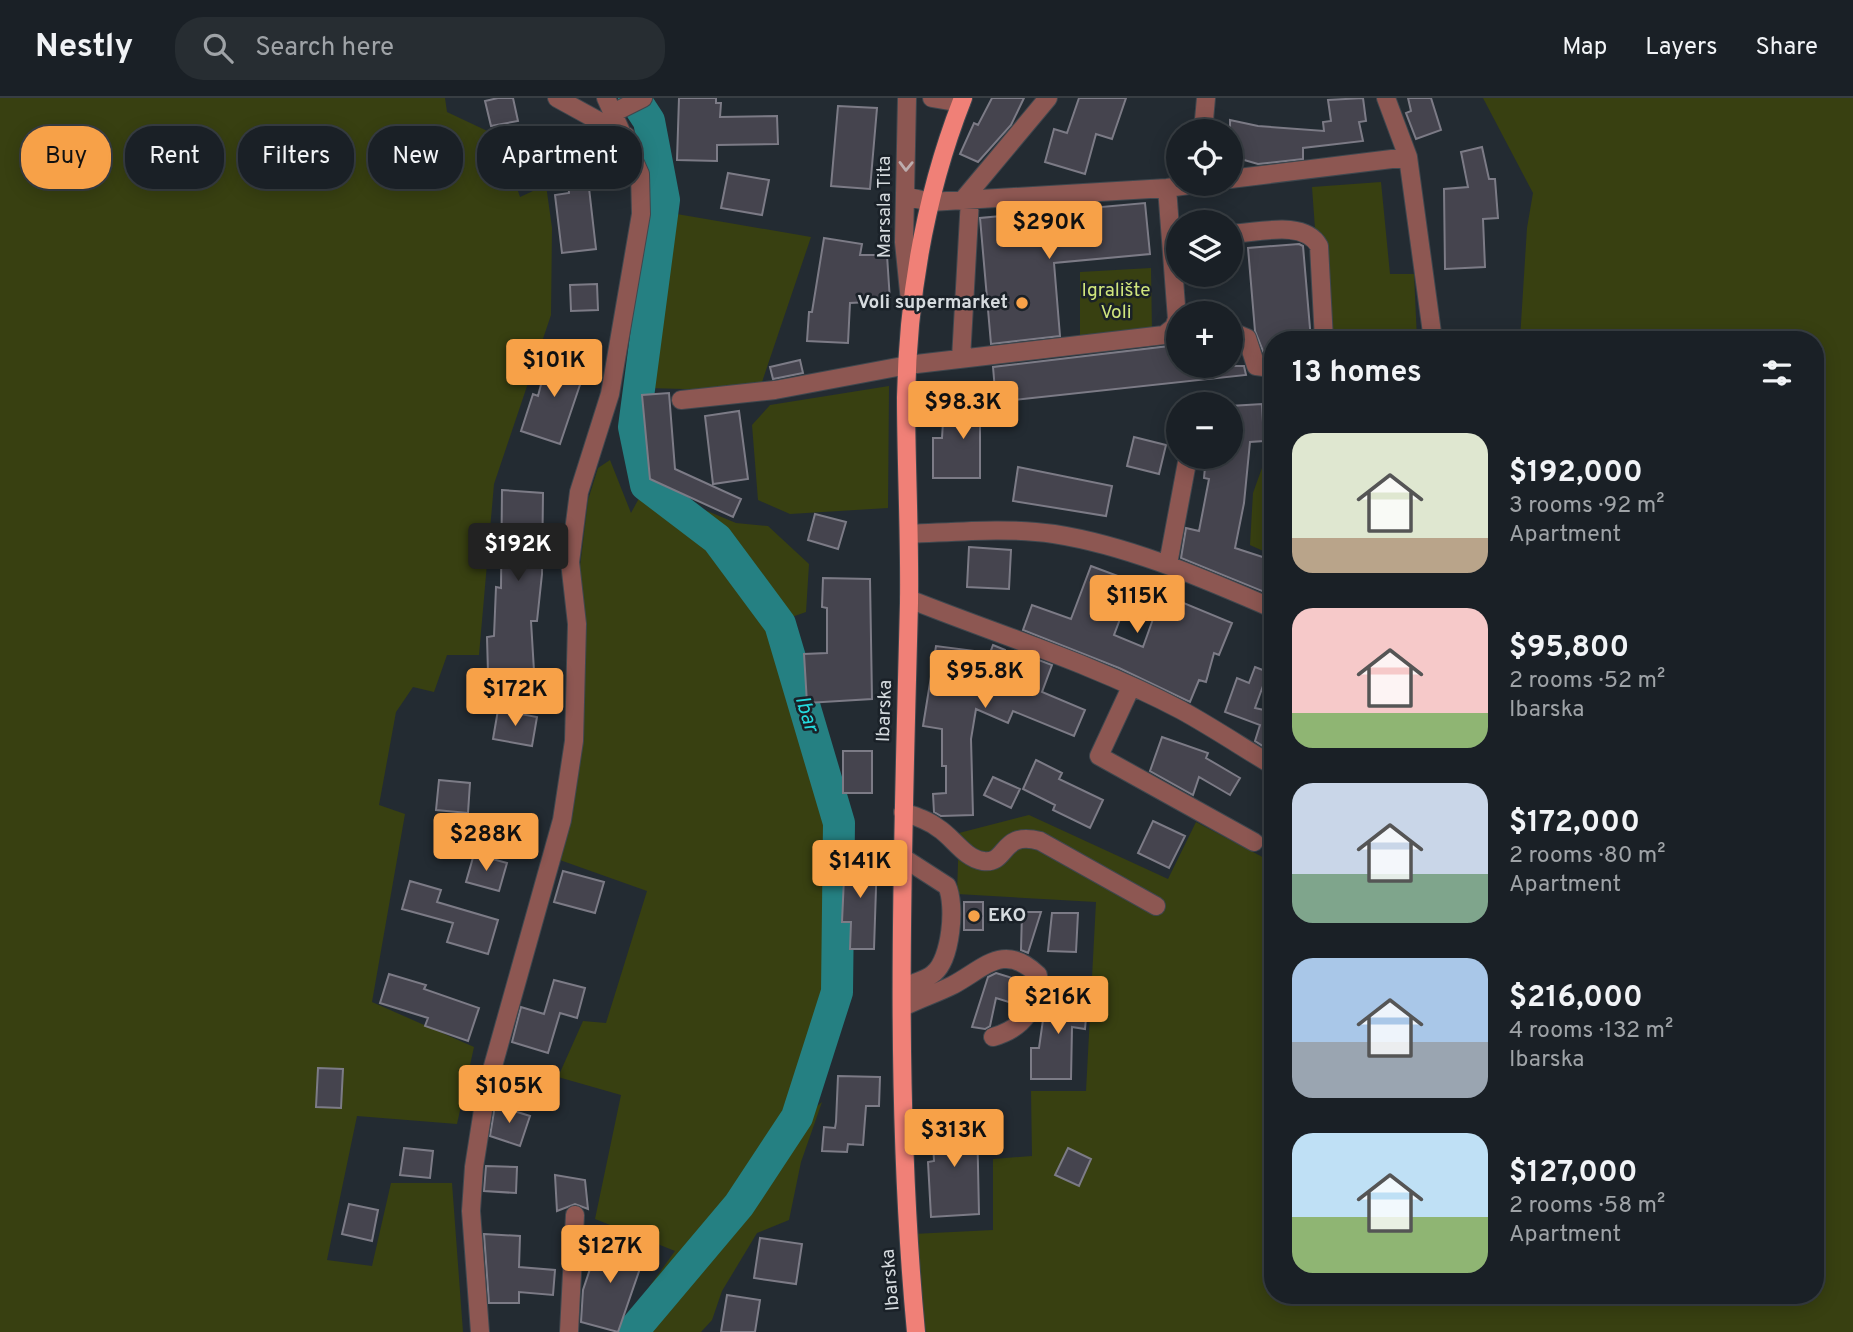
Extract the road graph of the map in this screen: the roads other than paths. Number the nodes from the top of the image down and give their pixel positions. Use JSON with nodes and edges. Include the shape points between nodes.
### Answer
{"nodes":[{"id":1,"x":557,"y":98,"type":"edge"},
{"id":2,"x":907,"y":98,"type":"edge"},
{"id":3,"x":932,"y":98,"type":"edge"},
{"id":4,"x":1048,"y":98,"type":"edge"},
{"id":5,"x":1206,"y":98,"type":"edge"},
{"id":6,"x":1386,"y":98,"type":"edge"},
{"id":7,"x":962,"y":100,"type":"edge"},
{"id":8,"x":623,"y":103,"type":"edge"},
{"id":9,"x":1204,"y":119,"type":"edge"},
{"id":10,"x":608,"y":126,"type":"edge"},
{"id":11,"x":625,"y":126,"type":"edge"},
{"id":12,"x":1408,"y":157,"type":"junction"},
{"id":13,"x":1243,"y":177,"type":"edge"},
{"id":14,"x":1166,"y":188,"type":"edge"},
{"id":15,"x":640,"y":189,"type":"edge"},
{"id":16,"x":905,"y":196,"type":"junction"},
{"id":17,"x":966,"y":200,"type":"junction"},
{"id":18,"x":930,"y":202,"type":"junction"},
{"id":19,"x":1243,"y":233,"type":"edge"},
{"id":20,"x":911,"y":315,"type":"junction"},
{"id":21,"x":1324,"y":331,"type":"edge"},
{"id":22,"x":1432,"y":331,"type":"edge"},
{"id":23,"x":1166,"y":334,"type":"edge"},
{"id":24,"x":1243,"y":336,"type":"edge"},
{"id":25,"x":961,"y":359,"type":"junction"},
{"id":26,"x":908,"y":365,"type":"junction"},
{"id":27,"x":1264,"y":367,"type":"edge"},
{"id":28,"x":681,"y":400,"type":"dead end"},
{"id":29,"x":1186,"y":469,"type":"edge"},
{"id":30,"x":909,"y":534,"type":"junction"},
{"id":31,"x":1168,"y":564,"type":"junction"},
{"id":32,"x":909,"y":599,"type":"junction"},
{"id":33,"x":1264,"y":605,"type":"edge"},
{"id":34,"x":1131,"y":687,"type":"junction"},
{"id":35,"x":1264,"y":760,"type":"edge"},
{"id":36,"x":903,"y":812,"type":"junction"},
{"id":37,"x":1254,"y":842,"type":"dead end"},
{"id":38,"x":902,"y":857,"type":"junction"},
{"id":39,"x":1156,"y":906,"type":"dead end"},
{"id":40,"x":903,"y":987,"type":"junction"},
{"id":41,"x":903,"y":1007,"type":"junction"},
{"id":42,"x":993,"y":1037,"type":"dead end"},
{"id":43,"x":575,"y":1215,"type":"dead end"},
{"id":44,"x":480,"y":1332,"type":"edge"},
{"id":45,"x":569,"y":1332,"type":"edge"},
{"id":46,"x":916,"y":1332,"type":"edge"}],
"edges":[{"from":1,"to":10,"type":"street"},
{"from":2,"to":16,"type":"street","name":"Marsala Tita","one_way":true},
{"from":3,"to":7,"type":"street"},
{"from":4,"to":17,"type":"street"},
{"from":5,"to":9,"type":"street"},
{"from":6,"to":12,"type":"street"},
{"from":7,"to":18,"type":"main road","name":"Ibarska"},
{"from":8,"to":11,"type":"street"},
{"from":12,"to":13,"type":"street"},
{"from":12,"to":22,"type":"street"},
{"from":14,"to":17,"type":"street"},
{"from":15,"to":44,"type":"street","via":[[641,214],[610,394],[579,492],[570,562],[577,624],[574,741],[562,820],[486,1091],[474,1167],[471,1211]]},
{"from":16,"to":18,"type":"street"},
{"from":16,"to":20,"type":"street","name":"Marsala Tita"},
{"from":17,"to":18,"type":"street"},
{"from":17,"to":25,"type":"street"},
{"from":18,"to":20,"type":"main road","name":"Ibarska"},
{"from":19,"to":21,"type":"street","via":[[1295,230],[1314,237],[1319,246]]},
{"from":20,"to":26,"type":"main road","name":"Ibarska"},
{"from":23,"to":25,"type":"street"},
{"from":24,"to":27,"type":"street","via":[[1256,366]]},
{"from":25,"to":26,"type":"street"},
{"from":26,"to":28,"type":"street","via":[[775,390]]},
{"from":26,"to":30,"type":"main road","name":"Ibarska"},
{"from":29,"to":31,"type":"street"},
{"from":30,"to":31,"type":"street","via":[[1012,530],[1055,534]]},
{"from":30,"to":32,"type":"main road","name":"Ibarska"},
{"from":31,"to":33,"type":"street"},
{"from":32,"to":34,"type":"street","via":[[1020,639]]},
{"from":32,"to":36,"type":"main road","name":"Ibarska"},
{"from":34,"to":35,"type":"street"},
{"from":34,"to":37,"type":"street","via":[[1099,755]]},
{"from":36,"to":38,"type":"main road","name":"Ibarska"},
{"from":36,"to":39,"type":"street","via":[[940,828],[979,860],[1000,855],[1014,839],[1024,836],[1040,841]]},
{"from":38,"to":40,"type":"main road","name":"Ibarska"},
{"from":38,"to":40,"type":"street","via":[[947,886],[951,909],[948,951],[935,973]]},
{"from":40,"to":41,"type":"main road","name":"Ibarska"},
{"from":41,"to":42,"type":"street","via":[[991,961],[1024,961],[1038,975],[1036,996],[1011,1032]]},
{"from":41,"to":46,"type":"main road","name":"Ibarska","via":[[906,1208]]},
{"from":43,"to":45,"type":"street"}]}
